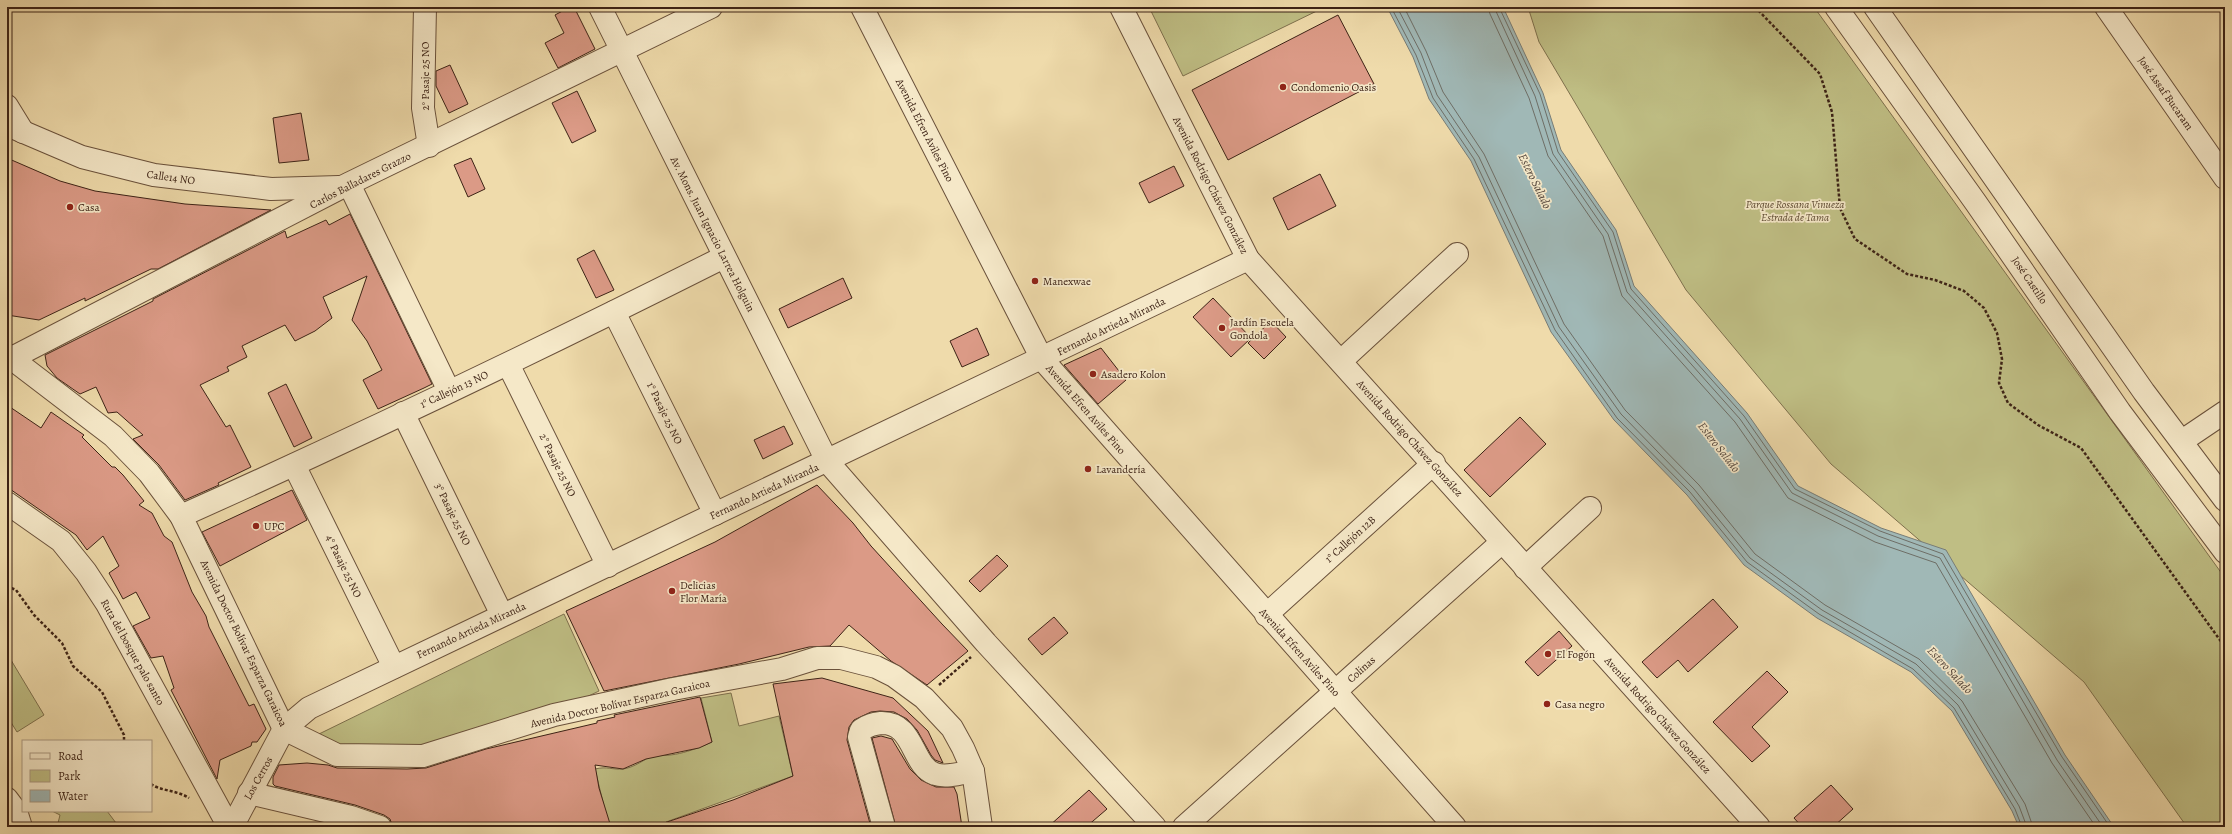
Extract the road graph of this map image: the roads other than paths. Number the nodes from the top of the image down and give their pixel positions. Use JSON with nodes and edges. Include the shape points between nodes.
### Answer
{"nodes":[{"id":1,"x":425,"y":7,"type":"edge"},
{"id":2,"x":600,"y":7,"type":"edge"},
{"id":3,"x":710,"y":7,"type":"edge"},
{"id":4,"x":862,"y":7,"type":"edge"},
{"id":5,"x":1121,"y":7,"type":"edge"},
{"id":6,"x":1836,"y":7,"type":"edge"},
{"id":7,"x":1875,"y":7,"type":"edge"},
{"id":8,"x":2106,"y":7,"type":"edge"},
{"id":9,"x":622,"y":51,"type":"junction"},
{"id":10,"x":7,"y":106,"type":"edge"},
{"id":11,"x":15,"y":128,"type":"edge"},
{"id":12,"x":428,"y":146,"type":"junction"},
{"id":13,"x":2225,"y":178,"type":"edge"},
{"id":14,"x":346,"y":186,"type":"junction"},
{"id":15,"x":1457,"y":254,"type":"dead end"},
{"id":16,"x":724,"y":258,"type":"junction"},
{"id":17,"x":1248,"y":259,"type":"junction"},
{"id":18,"x":614,"y":312,"type":"junction"},
{"id":19,"x":9,"y":356,"type":"edge"},
{"id":20,"x":1042,"y":359,"type":"junction"},
{"id":21,"x":1341,"y":361,"type":"junction"},
{"id":22,"x":508,"y":364,"type":"junction"},
{"id":23,"x":449,"y":391,"type":"junction"},
{"id":24,"x":2144,"y":392,"type":"junction"},
{"id":25,"x":2120,"y":412,"type":"junction"},
{"id":26,"x":2225,"y":412,"type":"edge"},
{"id":27,"x":403,"y":413,"type":"junction"},
{"id":28,"x":2182,"y":441,"type":"junction"},
{"id":29,"x":827,"y":461,"type":"junction"},
{"id":30,"x":1434,"y":463,"type":"junction"},
{"id":31,"x":294,"y":465,"type":"junction"},
{"id":32,"x":2225,"y":500,"type":"edge"},
{"id":33,"x":7,"y":502,"type":"edge"},
{"id":34,"x":1590,"y":508,"type":"dead end"},
{"id":35,"x":715,"y":514,"type":"junction"},
{"id":36,"x":181,"y":516,"type":"junction"},
{"id":37,"x":1502,"y":542,"type":"junction"},
{"id":38,"x":2225,"y":552,"type":"edge"},
{"id":39,"x":608,"y":566,"type":"junction"},
{"id":40,"x":1525,"y":568,"type":"junction"},
{"id":41,"x":502,"y":615,"type":"junction"},
{"id":42,"x":1266,"y":615,"type":"junction"},
{"id":43,"x":394,"y":667,"type":"junction"},
{"id":44,"x":1336,"y":692,"type":"junction"},
{"id":45,"x":284,"y":729,"type":"junction"},
{"id":46,"x":973,"y":771,"type":"junction"},
{"id":47,"x":249,"y":793,"type":"junction"},
{"id":48,"x":7,"y":799,"type":"edge"},
{"id":49,"x":21,"y":827,"type":"edge"},
{"id":50,"x":231,"y":827,"type":"edge"},
{"id":51,"x":380,"y":827,"type":"edge"},
{"id":52,"x":884,"y":827,"type":"edge"},
{"id":53,"x":981,"y":827,"type":"edge"},
{"id":54,"x":1155,"y":827,"type":"edge"},
{"id":55,"x":1184,"y":827,"type":"edge"},
{"id":56,"x":1455,"y":827,"type":"edge"},
{"id":57,"x":1759,"y":827,"type":"edge"}],
"edges":[{"from":1,"to":12,"type":"street","name":"2° Pasaje 25 NO","via":[[423,108]]},
{"from":2,"to":9,"type":"street","name":"Av. Mons. Juan Ignacio Larrea Holguin"},
{"from":3,"to":9,"type":"street","name":"Carlos Balladares Grazzo"},
{"from":4,"to":20,"type":"street","name":"Avenida Efren Aviles Pino"},
{"from":5,"to":17,"type":"street","name":"Avenida Rodrigo Chávez González"},
{"from":6,"to":25,"type":"street","name":"José Castillo","via":[[1976,203]]},
{"from":7,"to":24,"type":"street"},
{"from":8,"to":13,"type":"street","name":"José Assaf Bucaram"},
{"from":9,"to":12,"type":"street","name":"Carlos Balladares Grazzo"},
{"from":9,"to":16,"type":"street","name":"Av. Mons. Juan Ignacio Larrea Holguin"},
{"from":10,"to":11,"type":"street"},
{"from":11,"to":14,"type":"street","name":"Calle14 NO","via":[[82,157],[154,175],[271,189]]},
{"from":12,"to":14,"type":"street","name":"Carlos Balladares Grazzo"},
{"from":14,"to":19,"type":"street","name":"Carlos Balladares Grazzo"},
{"from":14,"to":23,"type":"street"},
{"from":15,"to":21,"type":"street"},
{"from":16,"to":18,"type":"street","name":"1° Callejón 13 NO"},
{"from":16,"to":29,"type":"street","name":"Av. Mons. Juan Ignacio Larrea Holguin"},
{"from":17,"to":20,"type":"street","name":"Fernando Artieda Miranda"},
{"from":17,"to":21,"type":"street","name":"Avenida Rodrigo Chávez González"},
{"from":18,"to":22,"type":"street","name":"1° Callejón 13 NO"},
{"from":18,"to":35,"type":"street","name":"1° Pasaje 25 NO"},
{"from":19,"to":36,"type":"street","name":"Avenida Doctor Bolívar Esparza Garaicoa","via":[[113,436],[149,473]]},
{"from":20,"to":29,"type":"street","name":"Fernando Artieda Miranda"},
{"from":20,"to":42,"type":"street","name":"Avenida Efren Aviles Pino"},
{"from":21,"to":30,"type":"street","name":"Avenida Rodrigo Chávez González"},
{"from":22,"to":23,"type":"street","name":"1° Callejón 13 NO"},
{"from":22,"to":39,"type":"street","name":"2° Pasaje 25 NO"},
{"from":23,"to":27,"type":"street","name":"1° Callejón 13 NO"},
{"from":24,"to":25,"type":"street"},
{"from":24,"to":28,"type":"street"},
{"from":25,"to":38,"type":"street","name":"José Castillo"},
{"from":26,"to":28,"type":"street"},
{"from":27,"to":31,"type":"street","name":"1° Callejón 13 NO"},
{"from":27,"to":41,"type":"street","name":"3° Pasaje 25 NO"},
{"from":28,"to":32,"type":"street"},
{"from":29,"to":35,"type":"street","name":"Fernando Artieda Miranda"},
{"from":29,"to":54,"type":"street","name":"Av. Mons. Juan Ignacio Larrea Holguin","via":[[986,643]]},
{"from":30,"to":37,"type":"street","name":"Avenida Rodrigo Chávez González"},
{"from":30,"to":42,"type":"street","name":"1° Callejón 12B"},
{"from":31,"to":36,"type":"street","name":"1° Callejón 13 NO"},
{"from":31,"to":43,"type":"street","name":"4° Pasaje 25 NO"},
{"from":33,"to":50,"type":"street","name":"Ruta del bosque palo santo","via":[[61,542],[86,572],[107,604]]},
{"from":34,"to":40,"type":"street"},
{"from":35,"to":39,"type":"street","name":"Fernando Artieda Miranda"},
{"from":36,"to":45,"type":"street","name":"Avenida Doctor Bolívar Esparza Garaicoa"},
{"from":37,"to":40,"type":"street","name":"Avenida Rodrigo Chávez González"},
{"from":37,"to":44,"type":"street","name":"Colinas"},
{"from":39,"to":41,"type":"street","name":"Fernando Artieda Miranda"},
{"from":40,"to":57,"type":"street","name":"Avenida Rodrigo Chávez González"},
{"from":41,"to":43,"type":"street","name":"Fernando Artieda Miranda"},
{"from":42,"to":44,"type":"street","name":"Avenida Efren Aviles Pino"},
{"from":43,"to":45,"type":"street","name":"Fernando Artieda Miranda","via":[[309,708]]},
{"from":44,"to":55,"type":"street","name":"Colinas"},
{"from":44,"to":56,"type":"street","name":"Avenida Efren Aviles Pino"},
{"from":45,"to":46,"type":"street","name":"Avenida Doctor Bolívar Esparza Garaicoa","via":[[337,755],[423,756],[554,715],[782,669],[817,658],[841,658],[876,667],[899,679],[924,698],[954,732]]},
{"from":45,"to":47,"type":"street","name":"Los Cerros"},
{"from":46,"to":52,"type":"street","via":[[934,774],[923,764],[904,732],[888,723],[870,724],[861,730],[859,737]]},
{"from":46,"to":53,"type":"street","name":"Avenida Doctor Bolívar Esparza Garaicoa"},
{"from":47,"to":50,"type":"street","name":"Los Cerros"},
{"from":47,"to":51,"type":"street","via":[[351,816]]},
{"from":48,"to":49,"type":"street","via":[[16,811]]}]}
